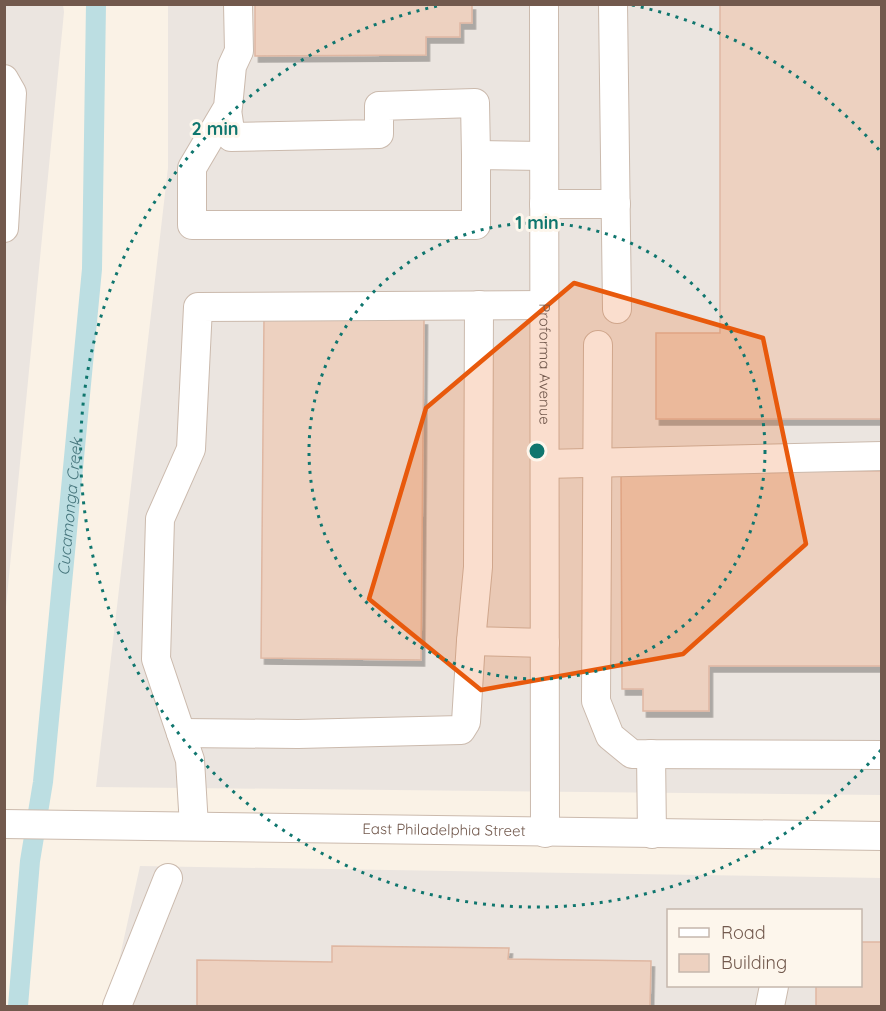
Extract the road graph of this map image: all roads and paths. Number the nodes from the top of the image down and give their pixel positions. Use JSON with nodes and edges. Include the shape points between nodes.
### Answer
{"nodes":[{"id":1,"x":238,"y":4,"type":"edge"},
{"id":2,"x":544,"y":4,"type":"edge"},
{"id":3,"x":613,"y":4,"type":"edge"},
{"id":4,"x":4,"y":79,"type":"edge"},
{"id":5,"x":227,"y":110,"type":"junction"},
{"id":6,"x":476,"y":155,"type":"junction"},
{"id":7,"x":544,"y":156,"type":"junction"},
{"id":8,"x":544,"y":204,"type":"junction"},
{"id":9,"x":616,"y":204,"type":"junction"},
{"id":10,"x":4,"y":228,"type":"edge"},
{"id":11,"x":544,"y":304,"type":"junction"},
{"id":12,"x":479,"y":305,"type":"junction"},
{"id":13,"x":617,"y":309,"type":"dead end"},
{"id":14,"x":598,"y":345,"type":"dead end"},
{"id":15,"x":882,"y":456,"type":"edge"},
{"id":16,"x":544,"y":464,"type":"junction"},
{"id":17,"x":598,"y":464,"type":"junction"},
{"id":18,"x":471,"y":641,"type":"junction"},
{"id":19,"x":545,"y":643,"type":"junction"},
{"id":20,"x":181,"y":733,"type":"junction"},
{"id":21,"x":651,"y":754,"type":"junction"},
{"id":22,"x":882,"y":754,"type":"edge"},
{"id":23,"x":4,"y":824,"type":"edge"},
{"id":24,"x":194,"y":826,"type":"junction"},
{"id":25,"x":545,"y":833,"type":"junction"},
{"id":26,"x":652,"y":834,"type":"junction"},
{"id":27,"x":882,"y":836,"type":"edge"},
{"id":28,"x":168,"y":879,"type":"dead end"},
{"id":29,"x":774,"y":987,"type":"edge"},
{"id":30,"x":117,"y":1006,"type":"edge"},
{"id":31,"x":770,"y":1006,"type":"edge"}],
"edges":[{"from":1,"to":5,"type":"street","via":[[239,51],[232,66]]},
{"from":2,"to":7,"type":"street","name":"Proforma Avenue"},
{"from":3,"to":9,"type":"street"},
{"from":4,"to":10,"type":"street","via":[[12,93]]},
{"from":5,"to":6,"type":"street","via":[[231,137],[379,134],[379,106],[475,103]]},
{"from":5,"to":6,"type":"street","via":[[192,168],[192,225],[476,225]]},
{"from":6,"to":7,"type":"street"},
{"from":7,"to":8,"type":"street","name":"Proforma Avenue"},
{"from":8,"to":9,"type":"street"},
{"from":8,"to":11,"type":"street","name":"Proforma Avenue"},
{"from":9,"to":13,"type":"street"},
{"from":11,"to":12,"type":"street"},
{"from":11,"to":16,"type":"street","name":"Proforma Avenue"},
{"from":12,"to":18,"type":"street","via":[[478,567]]},
{"from":12,"to":20,"type":"street","via":[[198,307],[191,449],[160,519],[156,659]]},
{"from":14,"to":17,"type":"street"},
{"from":15,"to":17,"type":"street"},
{"from":16,"to":17,"type":"street"},
{"from":16,"to":19,"type":"street","name":"Proforma Avenue"},
{"from":17,"to":21,"type":"street","via":[[596,700],[610,736],[632,754]]},
{"from":18,"to":19,"type":"street"},
{"from":18,"to":20,"type":"street","via":[[466,722],[461,730]]},
{"from":19,"to":25,"type":"street","name":"Proforma Avenue"},
{"from":20,"to":24,"type":"street","via":[[190,760]]},
{"from":21,"to":22,"type":"street"},
{"from":21,"to":26,"type":"street"},
{"from":23,"to":24,"type":"street","name":"East Philadelphia Street"},
{"from":24,"to":25,"type":"street","name":"East Philadelphia Street"},
{"from":25,"to":26,"type":"street","name":"East Philadelphia Street"},
{"from":26,"to":27,"type":"street","name":"East Philadelphia Street"},
{"from":28,"to":30,"type":"street"},
{"from":29,"to":31,"type":"street"}]}
